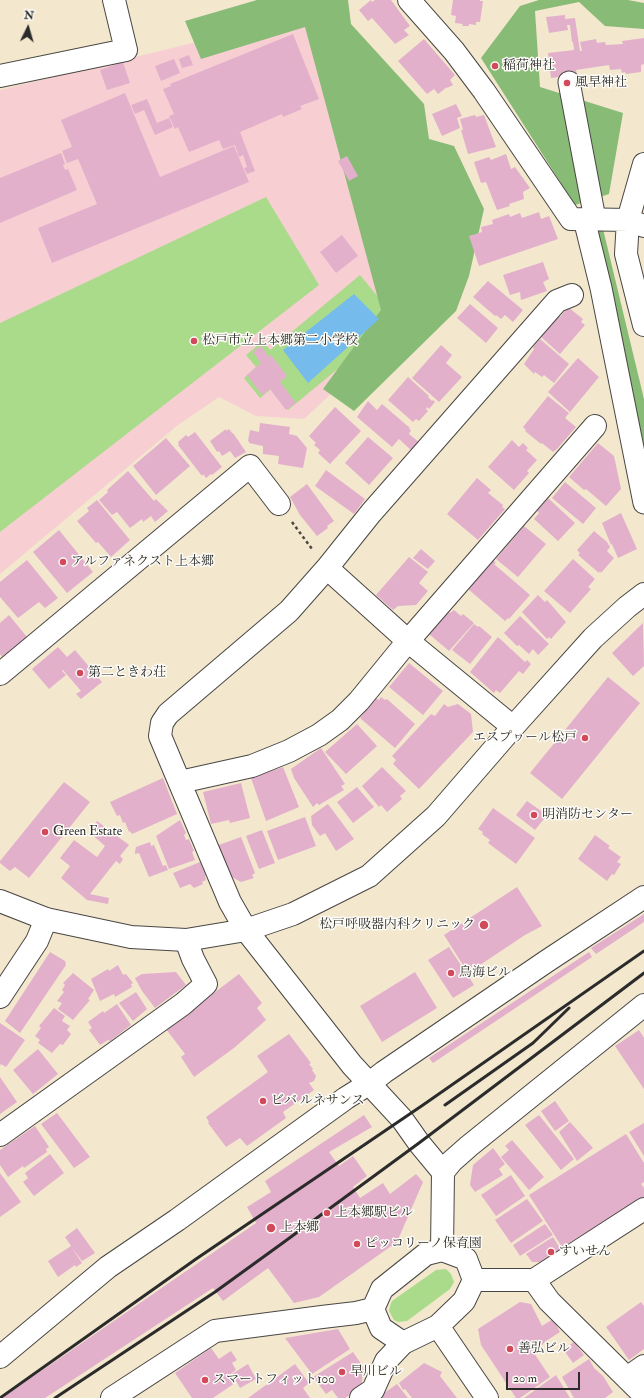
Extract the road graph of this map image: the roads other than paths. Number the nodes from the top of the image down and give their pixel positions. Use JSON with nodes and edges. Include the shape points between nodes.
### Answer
{"nodes":[{"id":1,"x":114,"y":0,"type":"edge"},
{"id":2,"x":409,"y":0,"type":"edge"},
{"id":3,"x":0,"y":76,"type":"edge"},
{"id":4,"x":569,"y":82,"type":"dead end"},
{"id":5,"x":644,"y":164,"type":"edge"},
{"id":6,"x":590,"y":219,"type":"junction"},
{"id":7,"x":636,"y":223,"type":"edge"},
{"id":8,"x":572,"y":295,"type":"dead end"},
{"id":9,"x":644,"y":324,"type":"edge"},
{"id":10,"x":596,"y":426,"type":"dead end"},
{"id":11,"x":644,"y":503,"type":"edge"},
{"id":12,"x":279,"y":504,"type":"dead end"},
{"id":13,"x":327,"y":568,"type":"junction"},
{"id":14,"x":644,"y":594,"type":"edge"},
{"id":15,"x":408,"y":641,"type":"junction"},
{"id":16,"x":0,"y":674,"type":"edge"},
{"id":17,"x":513,"y":727,"type":"junction"},
{"id":18,"x":180,"y":782,"type":"junction"},
{"id":19,"x":644,"y":897,"type":"edge"},
{"id":20,"x":0,"y":901,"type":"edge"},
{"id":21,"x":46,"y":919,"type":"junction"},
{"id":22,"x":246,"y":930,"type":"junction"},
{"id":23,"x":186,"y":940,"type":"junction"},
{"id":24,"x":0,"y":997,"type":"edge"},
{"id":25,"x":644,"y":1005,"type":"edge"},
{"id":26,"x":370,"y":1083,"type":"junction"},
{"id":27,"x":0,"y":1135,"type":"edge"},
{"id":28,"x":443,"y":1172,"type":"junction"},
{"id":29,"x":644,"y":1209,"type":"edge"},
{"id":30,"x":442,"y":1250,"type":"junction"},
{"id":31,"x":474,"y":1280,"type":"junction"},
{"id":32,"x":534,"y":1280,"type":"junction"},
{"id":33,"x":373,"y":1309,"type":"junction"},
{"id":34,"x":438,"y":1326,"type":"junction"},
{"id":35,"x":403,"y":1343,"type":"junction"},
{"id":36,"x":0,"y":1357,"type":"edge"},
{"id":37,"x":636,"y":1372,"type":"edge"},
{"id":38,"x":644,"y":1395,"type":"edge"},
{"id":39,"x":112,"y":1398,"type":"edge"},
{"id":40,"x":361,"y":1398,"type":"edge"},
{"id":41,"x":487,"y":1398,"type":"edge"}],
"edges":[{"from":1,"to":3,"type":"street","via":[[126,50]]},
{"from":2,"to":6,"type":"street","via":[[454,51],[484,91],[571,219]]},
{"from":4,"to":6,"type":"street"},
{"from":5,"to":7,"type":"street"},
{"from":6,"to":7,"type":"street"},
{"from":6,"to":11,"type":"street","via":[[600,288]]},
{"from":7,"to":9,"type":"street","via":[[626,254]]},
{"from":8,"to":13,"type":"street","via":[[557,301],[371,513]]},
{"from":10,"to":15,"type":"street"},
{"from":12,"to":16,"type":"street","via":[[250,466]]},
{"from":13,"to":15,"type":"street"},
{"from":13,"to":18,"type":"street","via":[[289,611],[168,714],[162,723],[160,736]]},
{"from":14,"to":17,"type":"street","via":[[593,638]]},
{"from":15,"to":17,"type":"street"},
{"from":15,"to":18,"type":"street","via":[[359,701],[340,720],[319,735],[290,751],[252,766]]},
{"from":17,"to":22,"type":"street","via":[[436,816],[368,876],[293,914]]},
{"from":18,"to":22,"type":"street","via":[[230,902]]},
{"from":19,"to":26,"type":"street","via":[[547,960]]},
{"from":20,"to":21,"type":"street"},
{"from":21,"to":23,"type":"street","via":[[131,937]]},
{"from":21,"to":24,"type":"street","via":[[37,941]]},
{"from":22,"to":23,"type":"street"},
{"from":22,"to":26,"type":"street","via":[[352,1065]]},
{"from":23,"to":27,"type":"street","via":[[206,984],[183,1004]]},
{"from":25,"to":28,"type":"street","via":[[469,1146]]},
{"from":26,"to":28,"type":"street"},
{"from":26,"to":36,"type":"street","via":[[108,1267]]},
{"from":28,"to":30,"type":"street"},
{"from":29,"to":32,"type":"street"},
{"from":30,"to":31,"type":"street","via":[[466,1259]]},
{"from":30,"to":33,"type":"street","via":[[426,1254],[382,1289]]},
{"from":31,"to":32,"type":"street"},
{"from":31,"to":34,"type":"street","via":[[464,1301]]},
{"from":32,"to":37,"type":"street","via":[[549,1301]]},
{"from":33,"to":35,"type":"street","via":[[381,1328]]},
{"from":33,"to":39,"type":"street","via":[[215,1331]]},
{"from":34,"to":35,"type":"street"},
{"from":34,"to":41,"type":"street"},
{"from":35,"to":40,"type":"street","via":[[386,1361],[373,1390]]},
{"from":37,"to":38,"type":"street"}]}
